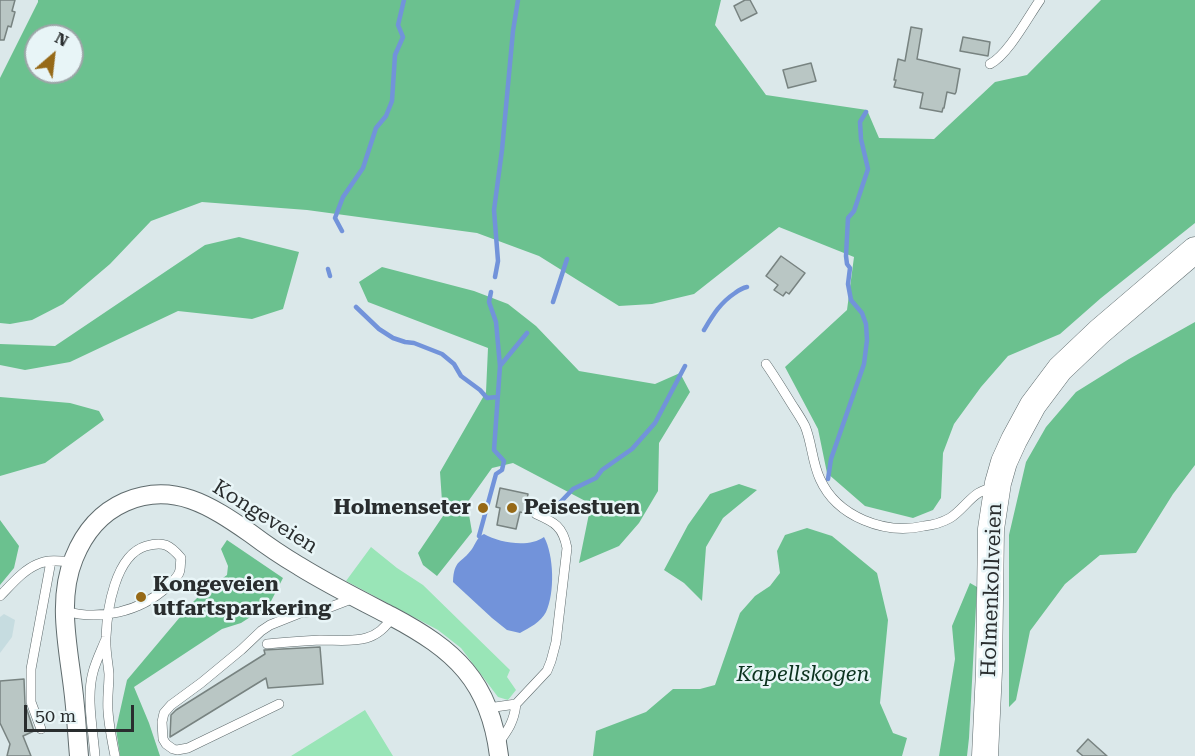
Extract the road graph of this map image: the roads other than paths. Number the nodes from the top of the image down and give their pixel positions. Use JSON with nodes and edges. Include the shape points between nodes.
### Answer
{"nodes":[{"id":1,"x":1040,"y":0,"type":"edge"},
{"id":2,"x":990,"y":64,"type":"dead end"},
{"id":3,"x":1195,"y":250,"type":"edge"},
{"id":4,"x":766,"y":364,"type":"dead end"},
{"id":5,"x":997,"y":489,"type":"junction"},
{"id":6,"x":536,"y":514,"type":"dead end"},
{"id":7,"x":51,"y":561,"type":"junction"},
{"id":8,"x":72,"y":562,"type":"junction"},
{"id":9,"x":0,"y":596,"type":"edge"},
{"id":10,"x":356,"y":597,"type":"junction"},
{"id":11,"x":65,"y":611,"type":"junction"},
{"id":12,"x":108,"y":614,"type":"junction"},
{"id":13,"x":392,"y":616,"type":"junction"},
{"id":14,"x":105,"y":638,"type":"junction"},
{"id":15,"x":267,"y":644,"type":"dead end"},
{"id":16,"x":279,"y":704,"type":"dead end"},
{"id":17,"x":516,"y":704,"type":"junction"},
{"id":18,"x":488,"y":708,"type":"junction"},
{"id":19,"x":41,"y":729,"type":"dead end"},
{"id":20,"x":498,"y":750,"type":"edge"},
{"id":21,"x":79,"y":756,"type":"edge"},
{"id":22,"x":95,"y":756,"type":"edge"},
{"id":23,"x":115,"y":756,"type":"edge"},
{"id":24,"x":985,"y":756,"type":"edge"}],
"edges":[{"from":1,"to":2,"type":"lane","via":[[1006,50]]},
{"from":3,"to":5,"type":"main road","name":"Holmenkollveien","via":[[1060,369],[1022,422]]},
{"from":4,"to":5,"type":"lane","via":[[802,422],[821,483],[842,506],[861,519],[888,528],[923,527],[948,519],[979,492]]},
{"from":5,"to":24,"type":"main road","name":"Holmenkollveien","via":[[990,538]]},
{"from":6,"to":17,"type":"lane","via":[[560,528],[567,556],[551,661]]},
{"from":7,"to":8,"type":"lane"},
{"from":7,"to":9,"type":"lane","via":[[26,571]]},
{"from":7,"to":19,"type":"lane","via":[[31,669],[31,702]]},
{"from":8,"to":10,"type":"street","name":"Kongeveien","via":[[87,533],[108,511],[133,498],[176,495],[213,509],[300,567]]},
{"from":8,"to":11,"type":"street","name":"Kongeveien"},
{"from":10,"to":13,"type":"street","name":"Kongeveien"},
{"from":10,"to":16,"type":"lane","via":[[320,611],[300,613],[261,631],[171,705],[162,722],[164,739],[173,749],[188,748]]},
{"from":11,"to":12,"type":"lane"},
{"from":11,"to":21,"type":"street","name":"Kongeveien"},
{"from":12,"to":12,"type":"lane","via":[[130,609],[159,594],[179,572],[181,558],[171,547],[156,543],[139,548],[125,561]]},
{"from":12,"to":14,"type":"lane"},
{"from":13,"to":15,"type":"lane","via":[[379,632],[354,641]]},
{"from":13,"to":18,"type":"street","name":"Kongeveien","via":[[451,654]]},
{"from":14,"to":22,"type":"lane","via":[[91,686]]},
{"from":14,"to":23,"type":"lane","via":[[108,710]]},
{"from":17,"to":18,"type":"lane"},
{"from":17,"to":20,"type":"lane"},
{"from":18,"to":20,"type":"street","name":"Kongeveien"}]}
